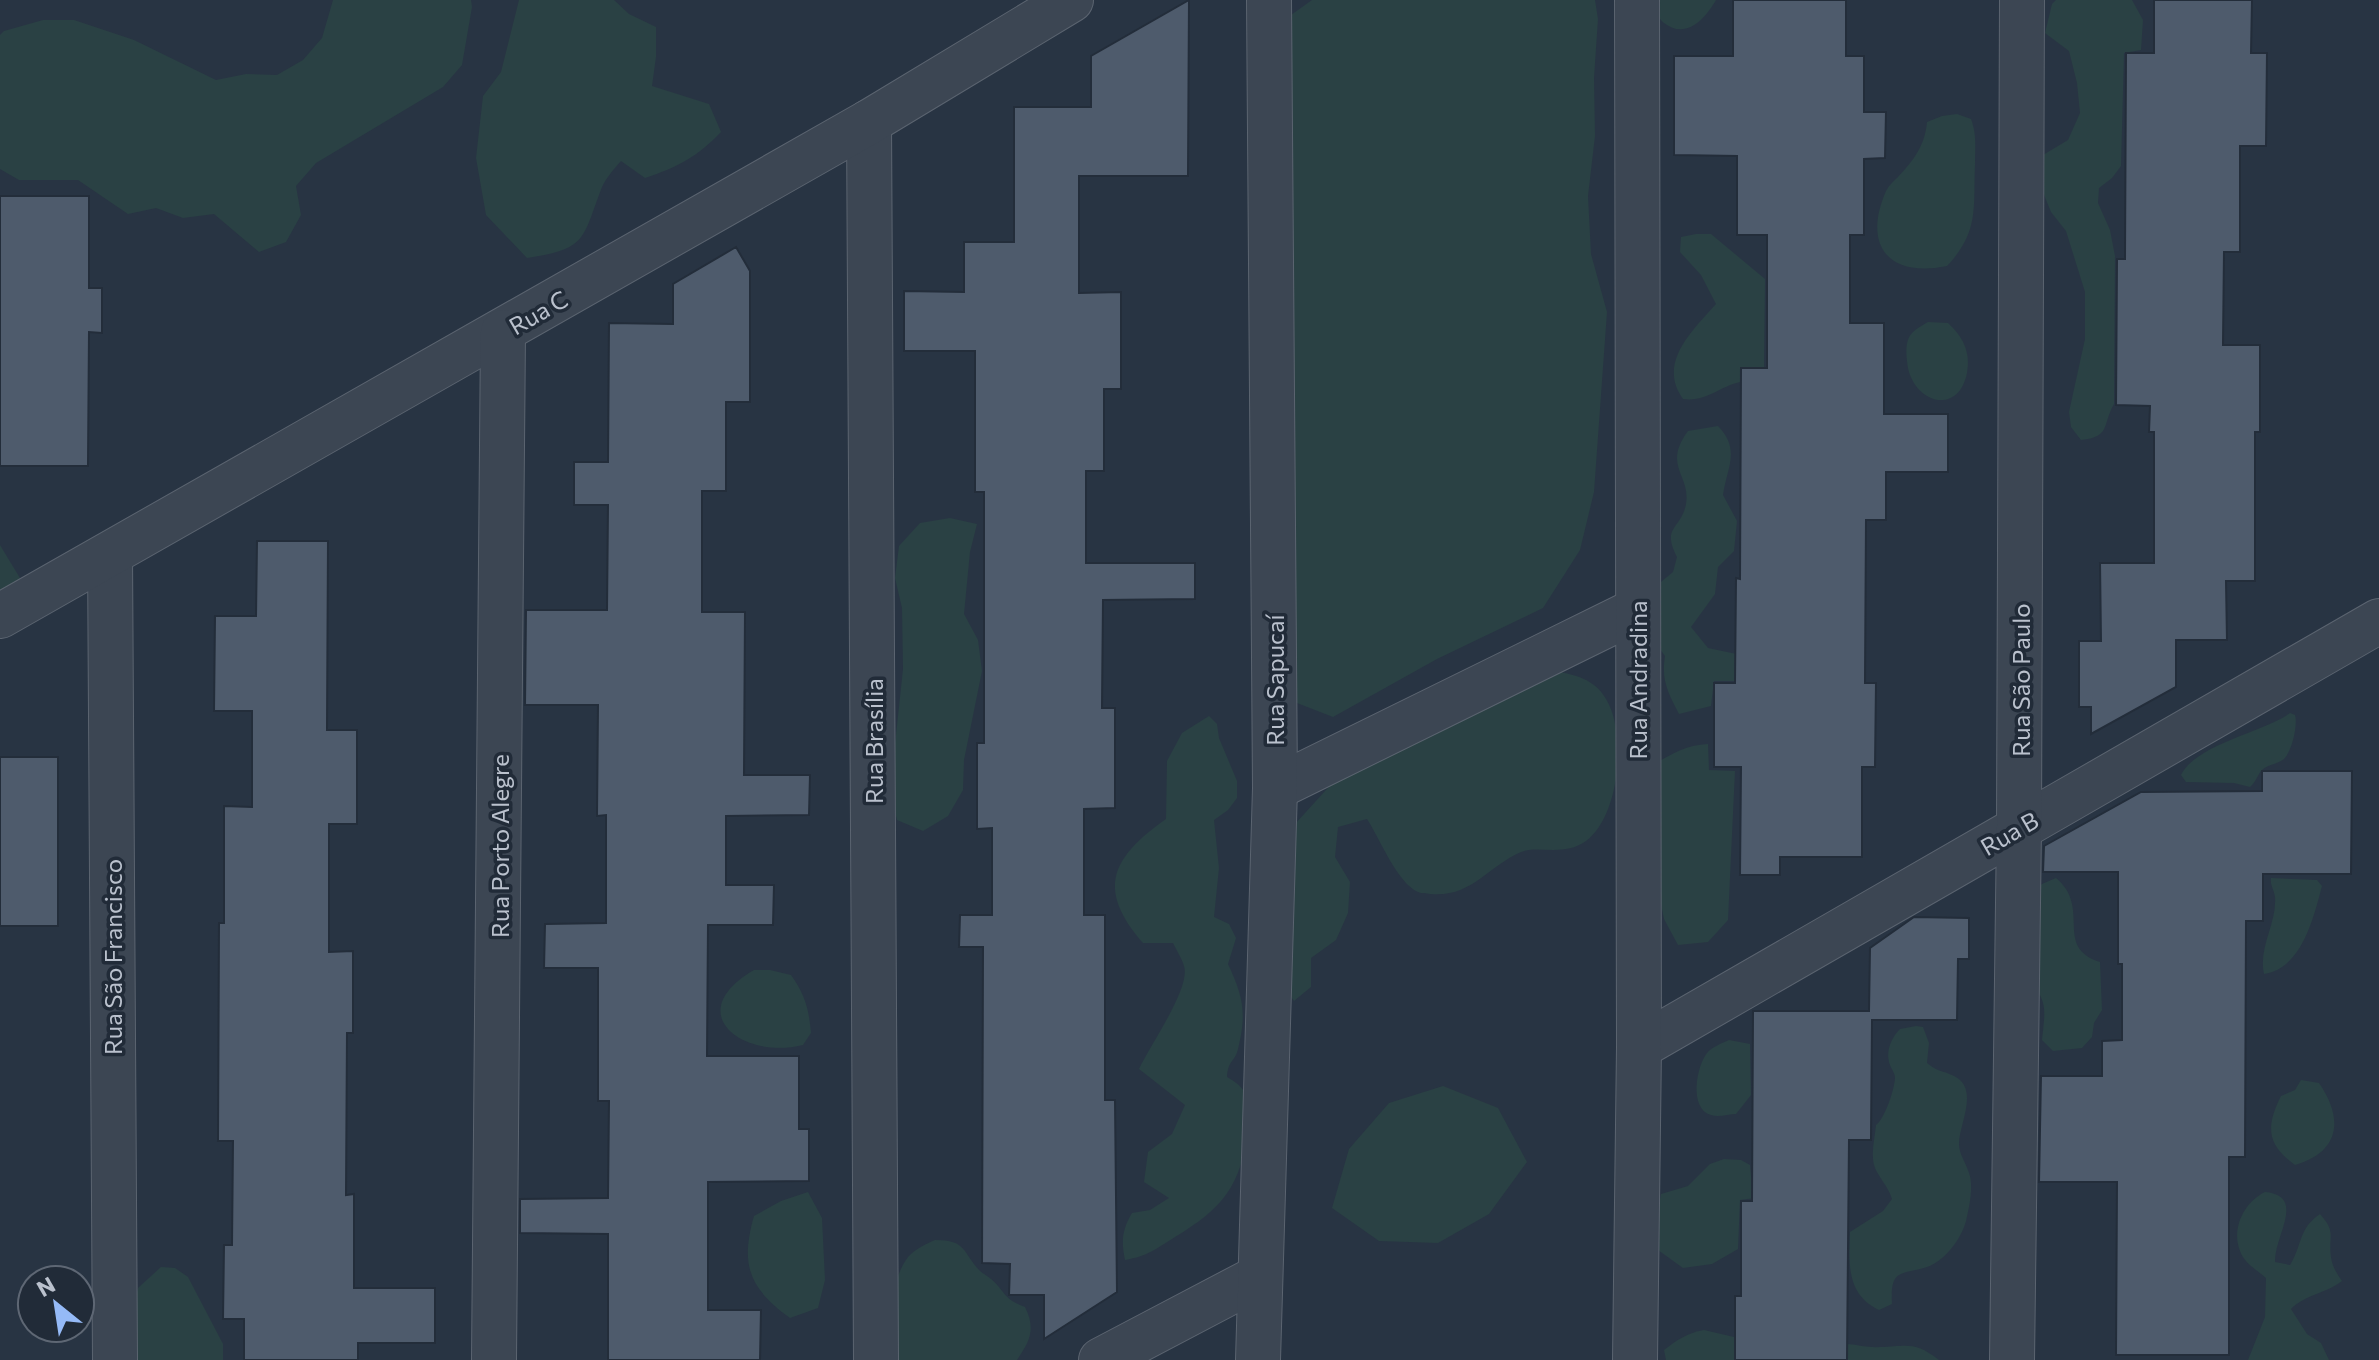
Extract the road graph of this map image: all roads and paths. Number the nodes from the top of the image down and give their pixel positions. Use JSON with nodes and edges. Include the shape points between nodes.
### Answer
{"nodes":[{"id":1,"x":1071,"y":0,"type":"edge"},
{"id":2,"x":1269,"y":0,"type":"edge"},
{"id":3,"x":1637,"y":0,"type":"edge"},
{"id":4,"x":2022,"y":0,"type":"edge"},
{"id":5,"x":869,"y":122,"type":"junction"},
{"id":6,"x":503,"y":332,"type":"junction"},
{"id":7,"x":110,"y":555,"type":"junction"},
{"id":8,"x":1637,"y":610,"type":"junction"},
{"id":9,"x":0,"y":616,"type":"edge"},
{"id":10,"x":2379,"y":621,"type":"edge"},
{"id":11,"x":1275,"y":788,"type":"junction"},
{"id":12,"x":2019,"y":827,"type":"junction"},
{"id":13,"x":1639,"y":1047,"type":"junction"},
{"id":14,"x":1259,"y":1277,"type":"junction"},
{"id":15,"x":115,"y":1360,"type":"edge"},
{"id":16,"x":494,"y":1360,"type":"edge"},
{"id":17,"x":876,"y":1360,"type":"edge"},
{"id":18,"x":1101,"y":1360,"type":"edge"},
{"id":19,"x":1258,"y":1360,"type":"edge"},
{"id":20,"x":1635,"y":1360,"type":"edge"},
{"id":21,"x":2012,"y":1360,"type":"edge"}],
"edges":[{"from":1,"to":5,"type":"street","name":"Rua C"},
{"from":2,"to":11,"type":"street","name":"Rua Sapucaí"},
{"from":3,"to":8,"type":"street","name":"Rua Andradina"},
{"from":4,"to":12,"type":"street","name":"Rua São Paulo"},
{"from":5,"to":6,"type":"street","name":"Rua C"},
{"from":5,"to":17,"type":"street","name":"Rua Brasília"},
{"from":6,"to":7,"type":"street","name":"Rua C"},
{"from":6,"to":16,"type":"street","name":"Rua Porto Alegre"},
{"from":7,"to":9,"type":"street","name":"Rua C"},
{"from":7,"to":15,"type":"street","name":"Rua São Francisco"},
{"from":8,"to":11,"type":"street"},
{"from":8,"to":13,"type":"street","name":"Rua Andradina"},
{"from":10,"to":12,"type":"street","name":"Rua B"},
{"from":11,"to":14,"type":"street","name":"Rua Sapucaí"},
{"from":12,"to":13,"type":"street","name":"Rua B"},
{"from":12,"to":21,"type":"street","name":"Rua São Paulo"},
{"from":13,"to":20,"type":"street","name":"Rua Andradina"},
{"from":14,"to":18,"type":"street"},
{"from":14,"to":19,"type":"street","name":"Rua Sapucaí"}]}
